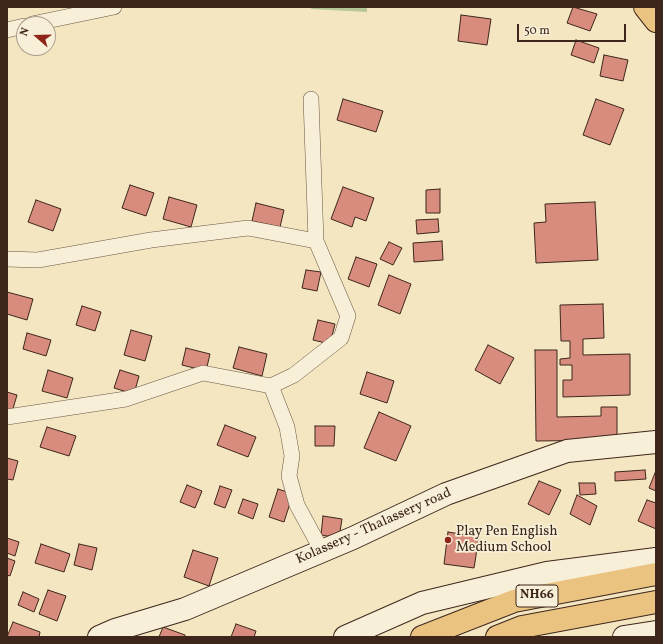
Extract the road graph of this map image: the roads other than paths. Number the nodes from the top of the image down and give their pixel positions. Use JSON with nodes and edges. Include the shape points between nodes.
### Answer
{"nodes":[{"id":1,"x":114,"y":7,"type":"edge"},
{"id":2,"x":645,"y":7,"type":"edge"},
{"id":3,"x":56,"y":19,"type":"edge"},
{"id":4,"x":656,"y":21,"type":"edge"},
{"id":5,"x":311,"y":99,"type":"dead end"},
{"id":6,"x":316,"y":241,"type":"junction"},
{"id":7,"x":7,"y":260,"type":"edge"},
{"id":8,"x":271,"y":386,"type":"junction"},
{"id":9,"x":7,"y":417,"type":"edge"},
{"id":10,"x":656,"y":442,"type":"edge"},
{"id":11,"x":322,"y":551,"type":"junction"},
{"id":12,"x":656,"y":559,"type":"edge"},
{"id":13,"x":656,"y":574,"type":"edge"},
{"id":14,"x":656,"y":602,"type":"edge"},
{"id":15,"x":656,"y":632,"type":"edge"},
{"id":16,"x":100,"y":637,"type":"edge"},
{"id":17,"x":346,"y":637,"type":"edge"},
{"id":18,"x":422,"y":637,"type":"edge"},
{"id":19,"x":497,"y":637,"type":"edge"},
{"id":20,"x":624,"y":637,"type":"edge"}],
"edges":[{"from":1,"to":3,"type":"street"},
{"from":2,"to":4,"type":"main road"},
{"from":5,"to":6,"type":"street"},
{"from":6,"to":7,"type":"street","via":[[248,228],[151,240],[38,260]]},
{"from":6,"to":8,"type":"street","via":[[348,316],[341,338],[294,375]]},
{"from":8,"to":9,"type":"street","via":[[203,373],[126,400]]},
{"from":8,"to":11,"type":"street","via":[[287,428],[292,456],[289,476],[297,505]]},
{"from":10,"to":11,"type":"main road","name":"Kolassery - Thalassery road","via":[[567,451],[446,494]]},
{"from":11,"to":16,"type":"main road","name":"Kolassery - Thalassery road","via":[[185,609]]},
{"from":12,"to":17,"type":"main road","via":[[547,573],[422,603]]},
{"from":13,"to":18,"type":"main road","number":"NH66","via":[[514,601]]},
{"from":14,"to":19,"type":"main road","number":"NH66","via":[[522,627]]},
{"from":15,"to":20,"type":"main road"}]}
